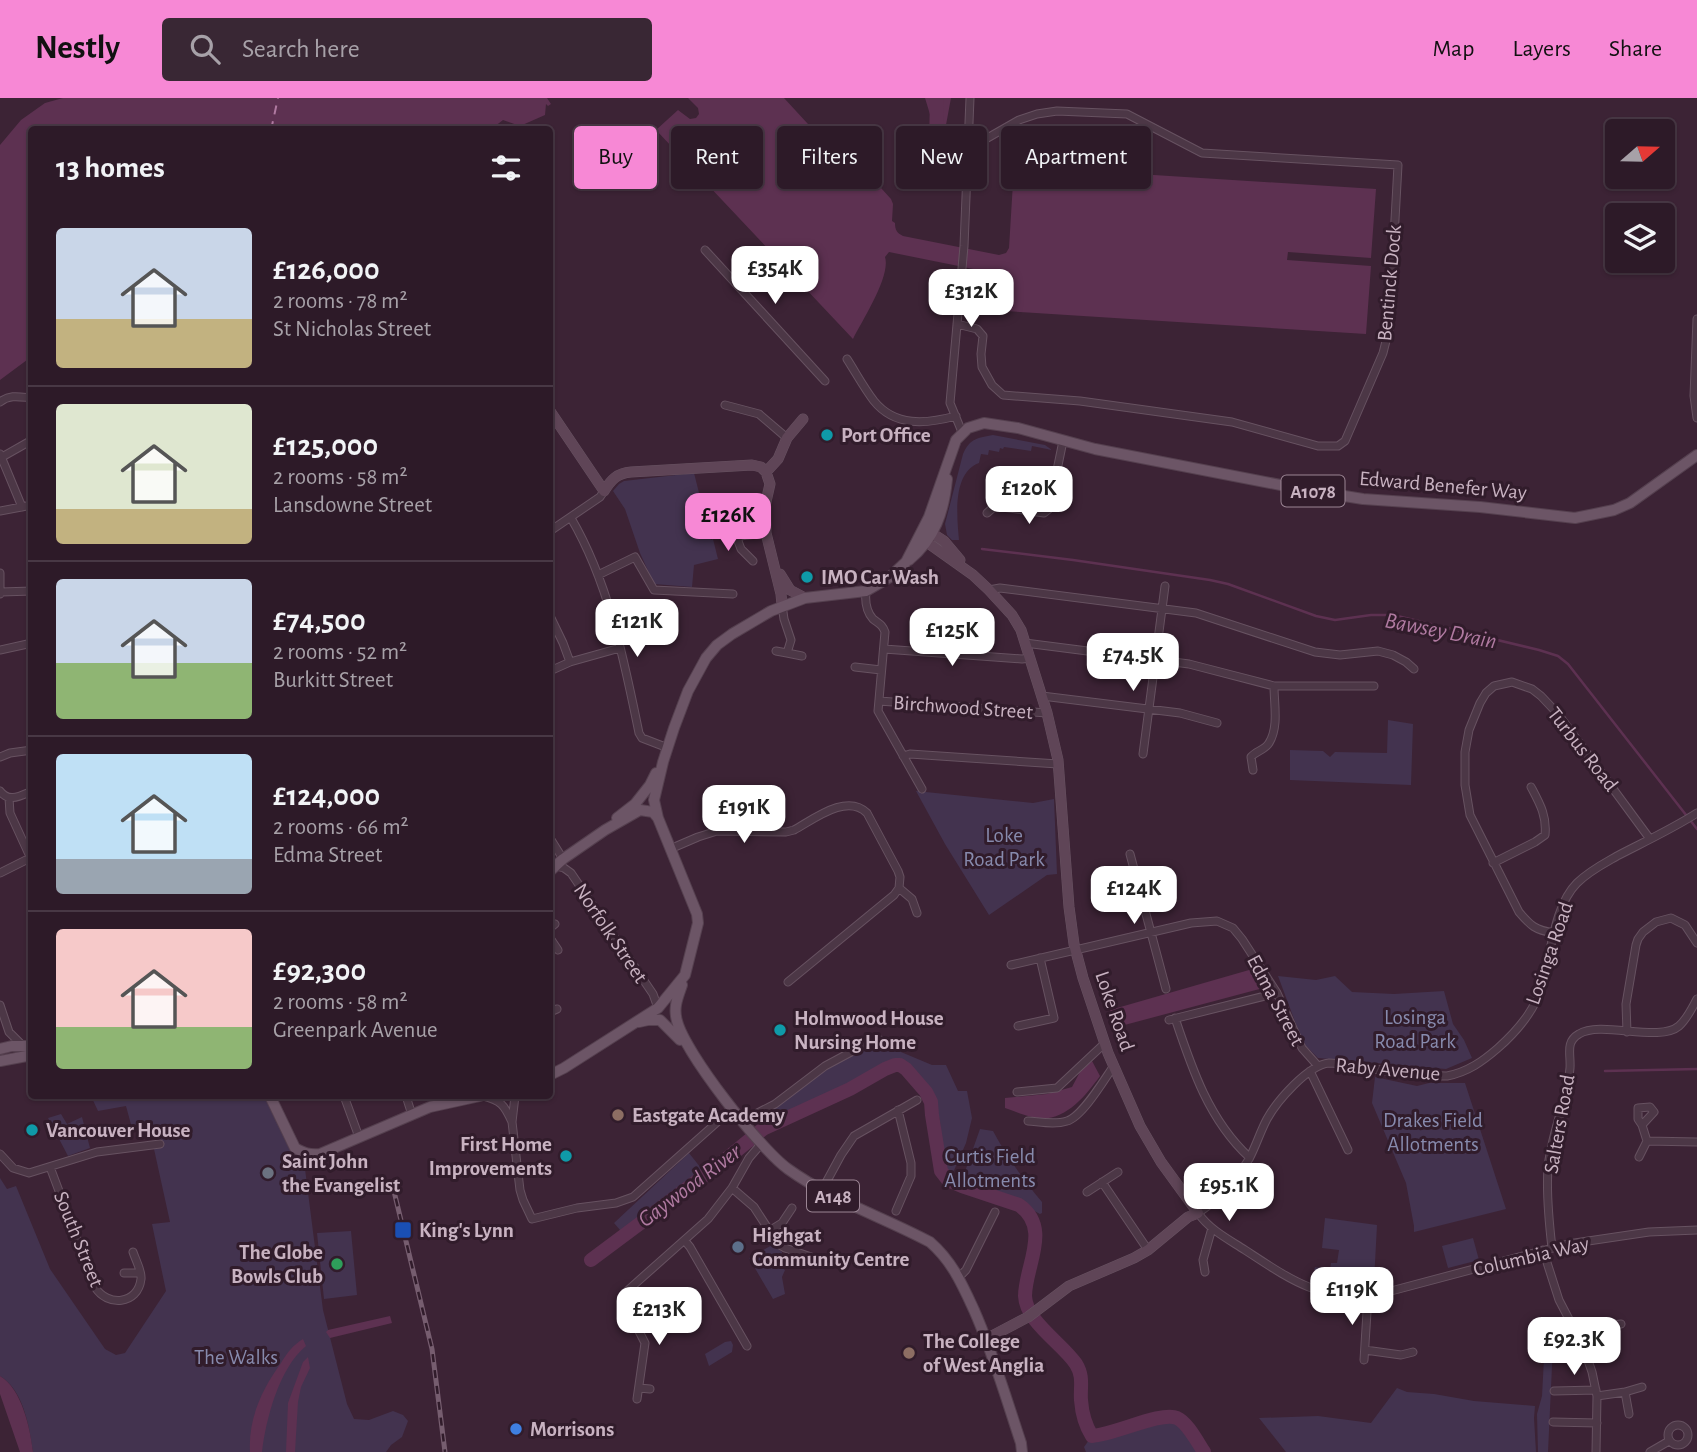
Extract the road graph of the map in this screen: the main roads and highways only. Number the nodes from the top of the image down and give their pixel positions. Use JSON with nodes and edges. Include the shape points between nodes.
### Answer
{"nodes":[{"id":1,"x":1697,"y":455,"type":"edge"},
{"id":2,"x":663,"y":762,"type":"junction"},
{"id":3,"x":658,"y":818,"type":"junction"},
{"id":4,"x":604,"y":830,"type":"junction"},
{"id":5,"x":556,"y":866,"type":"edge"},
{"id":6,"x":685,"y":975,"type":"junction"},
{"id":7,"x":631,"y":1024,"type":"junction"},
{"id":8,"x":27,"y":1046,"type":"edge"},
{"id":9,"x":0,"y":1049,"type":"edge"},
{"id":10,"x":694,"y":1055,"type":"junction"},
{"id":11,"x":28,"y":1056,"type":"edge"},
{"id":12,"x":0,"y":1060,"type":"edge"},
{"id":13,"x":553,"y":1074,"type":"edge"},
{"id":14,"x":271,"y":1099,"type":"edge"},
{"id":15,"x":467,"y":1099,"type":"edge"},
{"id":16,"x":1022,"y":1452,"type":"edge"}],
"edges":[{"from":1,"to":2,"type":"main road","name":"Edward Benefer Way","number":"A1078","via":[[1630,503],[1575,517],[1363,499],[1096,449],[992,423],[975,425],[962,432],[953,448],[926,535],[906,562],[866,590],[782,605],[717,645],[688,691]]},
{"from":2,"to":3,"type":"main road","via":[[655,795]]},
{"from":2,"to":4,"type":"main road","via":[[640,797]]},
{"from":3,"to":4,"type":"main road","via":[[640,810]]},
{"from":3,"to":6,"type":"main road","number":"A148","via":[[697,914]]},
{"from":4,"to":5,"type":"main road"},
{"from":6,"to":7,"type":"main road","number":"A148","via":[[658,1007]]},
{"from":6,"to":10,"type":"main road","number":"A148","via":[[676,1018]]},
{"from":7,"to":10,"type":"main road","number":"A148","via":[[660,1020]]},
{"from":7,"to":13,"type":"main road","number":"A148"},
{"from":8,"to":9,"type":"main road"},
{"from":10,"to":16,"type":"main road","number":"A148","via":[[732,1109],[786,1168],[939,1250],[959,1277],[986,1339]]},
{"from":11,"to":12,"type":"main road"},
{"from":14,"to":15,"type":"main road","via":[[295,1148],[320,1154],[430,1107]]}]}
